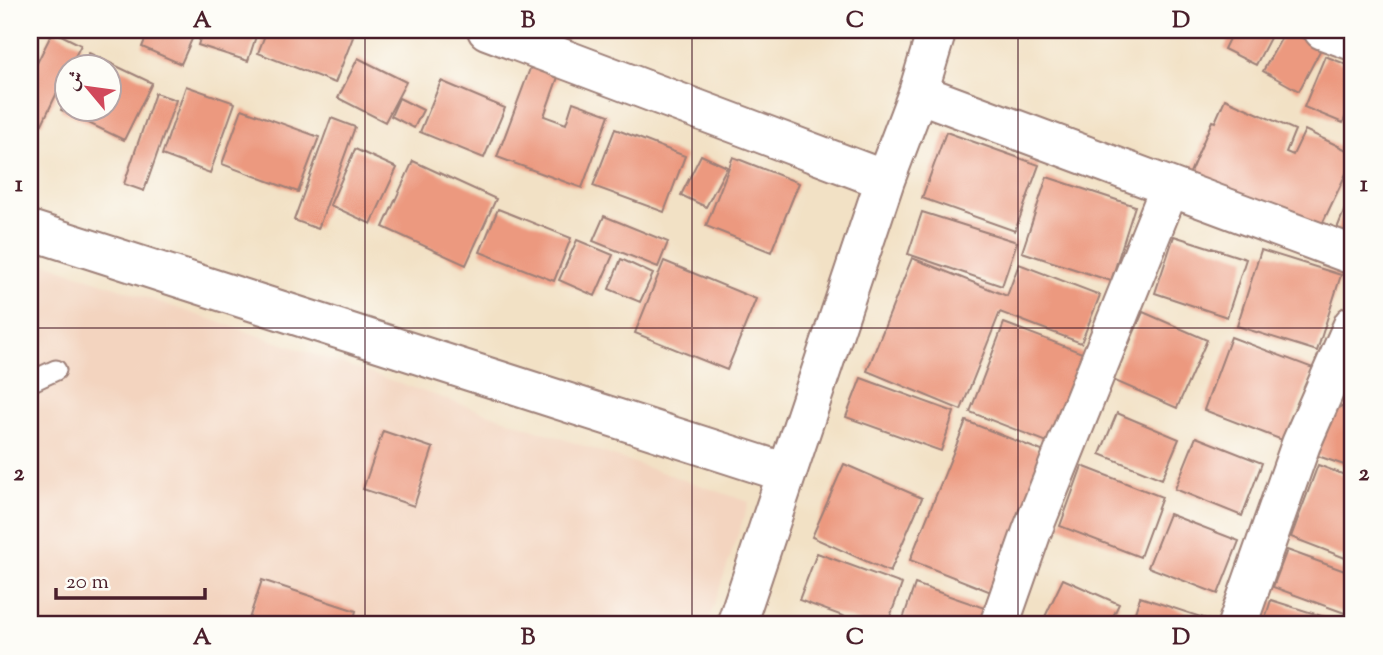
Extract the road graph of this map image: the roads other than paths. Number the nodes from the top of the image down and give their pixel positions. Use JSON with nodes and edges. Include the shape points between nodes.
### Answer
{"nodes":[{"id":1,"x":487,"y":30,"type":"edge"},
{"id":2,"x":937,"y":30,"type":"edge"},
{"id":3,"x":1323,"y":30,"type":"edge"},
{"id":4,"x":1353,"y":41,"type":"edge"},
{"id":5,"x":918,"y":93,"type":"junction"},
{"id":6,"x":885,"y":180,"type":"junction"},
{"id":7,"x":1170,"y":187,"type":"junction"},
{"id":8,"x":30,"y":230,"type":"edge"},
{"id":9,"x":1353,"y":255,"type":"edge"},
{"id":10,"x":1353,"y":325,"type":"edge"},
{"id":11,"x":56,"y":370,"type":"dead end"},
{"id":12,"x":30,"y":382,"type":"edge"},
{"id":13,"x":787,"y":473,"type":"junction"},
{"id":14,"x":736,"y":625,"type":"edge"},
{"id":15,"x":999,"y":625,"type":"edge"},
{"id":16,"x":1237,"y":625,"type":"edge"}],
"edges":[{"from":1,"to":6,"type":"street"},
{"from":2,"to":5,"type":"street"},
{"from":3,"to":4,"type":"street"},
{"from":5,"to":6,"type":"street"},
{"from":5,"to":7,"type":"street"},
{"from":6,"to":13,"type":"street"},
{"from":7,"to":9,"type":"street"},
{"from":7,"to":15,"type":"street","via":[[1032,530]]},
{"from":8,"to":13,"type":"street"},
{"from":10,"to":16,"type":"street","via":[[1301,444]]},
{"from":11,"to":12,"type":"lane"},
{"from":13,"to":14,"type":"street"}]}
